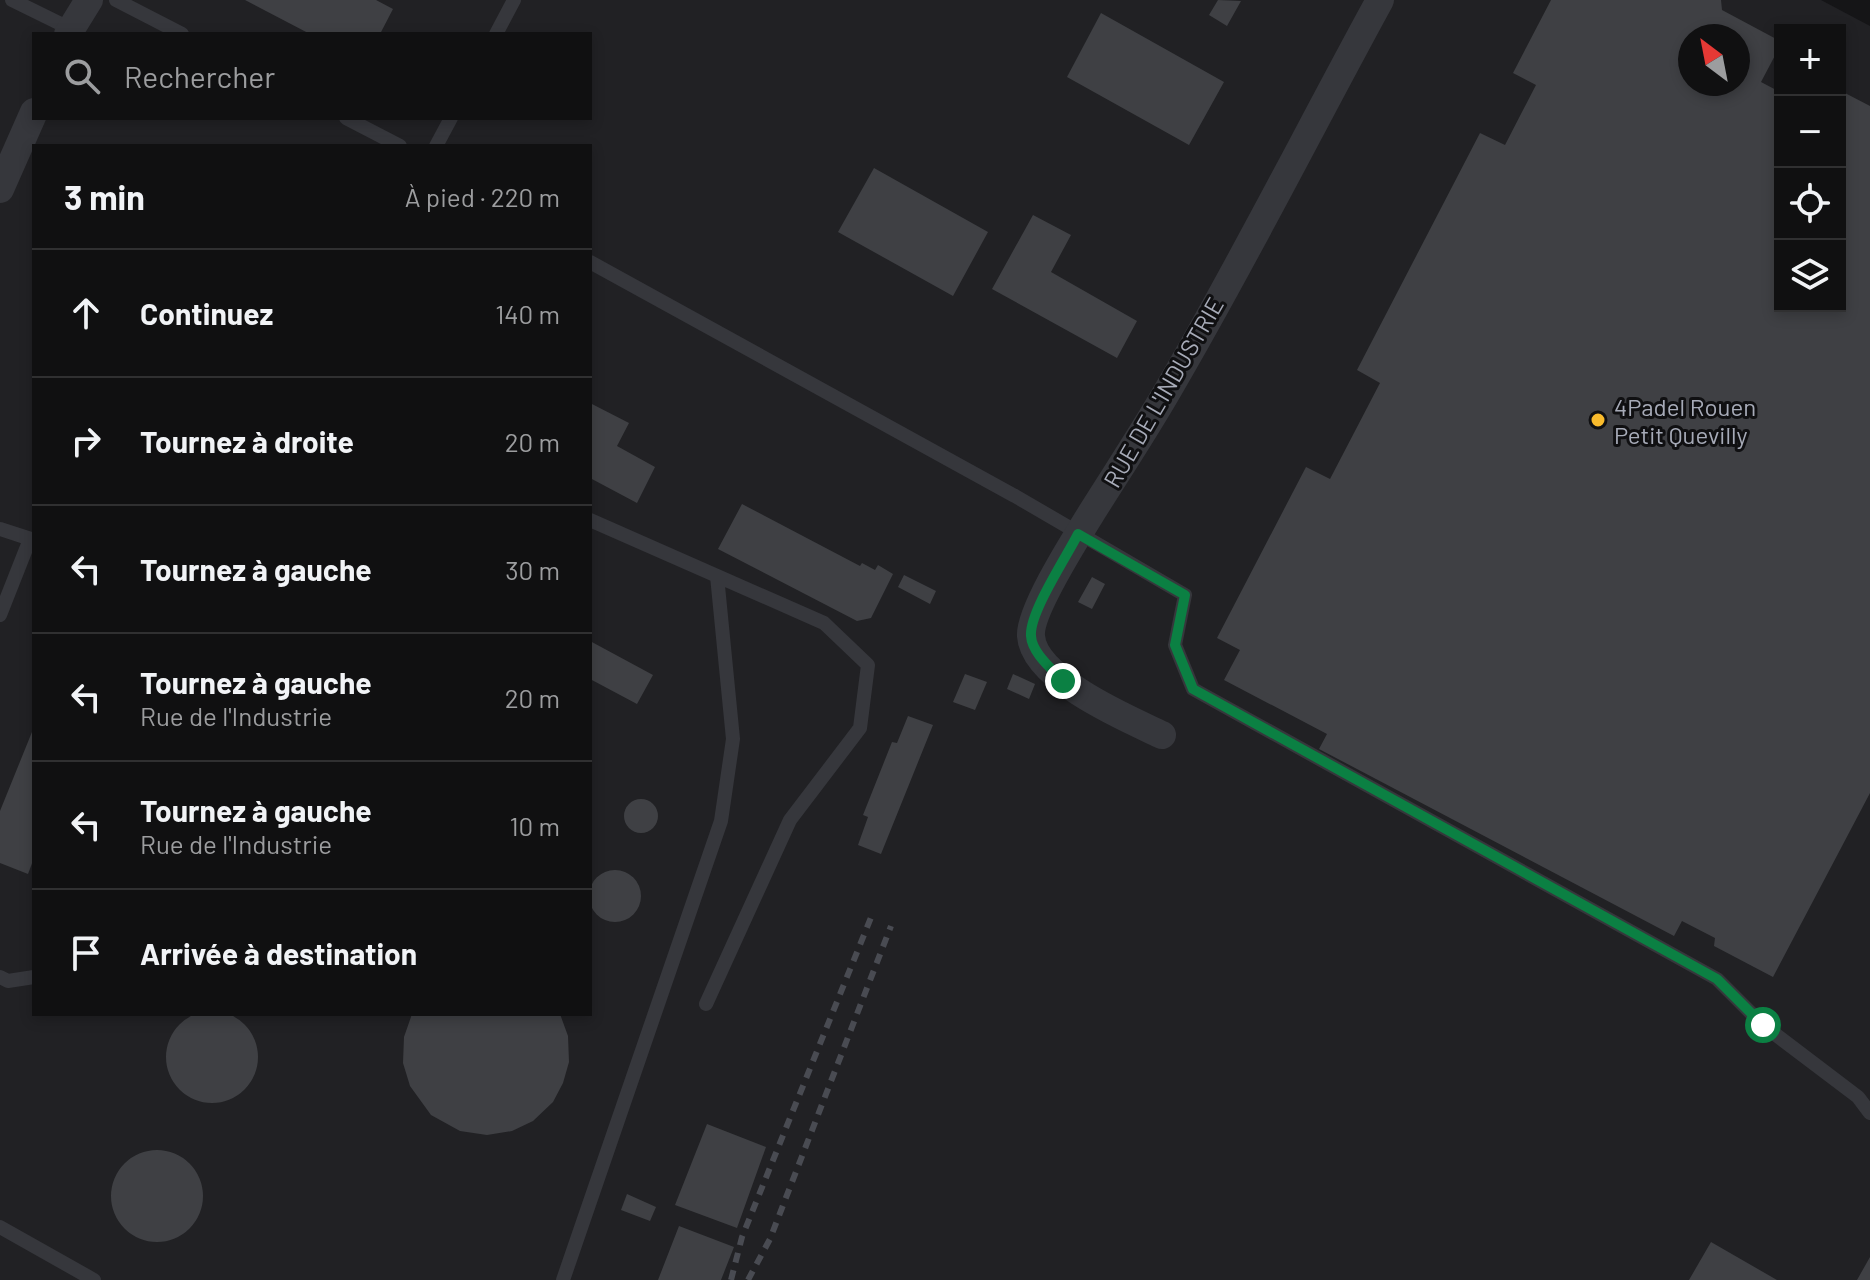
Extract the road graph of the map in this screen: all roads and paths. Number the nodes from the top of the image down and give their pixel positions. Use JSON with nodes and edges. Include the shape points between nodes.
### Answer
{"nodes":[{"id":1,"x":12,"y":0,"type":"edge"},
{"id":2,"x":89,"y":0,"type":"edge"},
{"id":3,"x":116,"y":0,"type":"edge"},
{"id":4,"x":514,"y":0,"type":"edge"},
{"id":5,"x":1380,"y":0,"type":"edge"},
{"id":6,"x":70,"y":31,"type":"edge"},
{"id":7,"x":178,"y":32,"type":"edge"},
{"id":8,"x":497,"y":32,"type":"edge"},
{"id":9,"x":32,"y":117,"type":"edge"},
{"id":10,"x":350,"y":120,"type":"edge"},
{"id":11,"x":450,"y":120,"type":"edge"},
{"id":12,"x":396,"y":144,"type":"edge"},
{"id":13,"x":437,"y":144,"type":"edge"},
{"id":14,"x":0,"y":189,"type":"edge"},
{"id":15,"x":592,"y":263,"type":"edge"},
{"id":16,"x":592,"y":521,"type":"edge"},
{"id":17,"x":0,"y":529,"type":"edge"},
{"id":18,"x":1078,"y":534,"type":"junction"},
{"id":19,"x":32,"y":540,"type":"edge"},
{"id":20,"x":717,"y":576,"type":"junction"},
{"id":21,"x":0,"y":615,"type":"edge"},
{"id":22,"x":1162,"y":735,"type":"dead end"},
{"id":23,"x":0,"y":977,"type":"edge"},
{"id":24,"x":32,"y":977,"type":"edge"},
{"id":25,"x":706,"y":1004,"type":"dead end"},
{"id":26,"x":1870,"y":1113,"type":"edge"},
{"id":27,"x":0,"y":1227,"type":"edge"},
{"id":28,"x":94,"y":1280,"type":"edge"},
{"id":29,"x":563,"y":1280,"type":"edge"}],
"edges":[{"from":1,"to":6,"type":"lane"},
{"from":2,"to":6,"type":"street"},
{"from":3,"to":7,"type":"lane"},
{"from":4,"to":8,"type":"lane"},
{"from":5,"to":18,"type":"street","name":"RUE DE L'INDUSTRIE","via":[[1172,384]]},
{"from":9,"to":14,"type":"street"},
{"from":10,"to":12,"type":"lane"},
{"from":11,"to":13,"type":"lane"},
{"from":15,"to":18,"type":"lane"},
{"from":16,"to":20,"type":"lane"},
{"from":17,"to":19,"type":"lane"},
{"from":18,"to":22,"type":"street","name":"RUE DE L'INDUSTRIE","via":[[1035,614],[1031,636],[1039,655],[1063,681]]},
{"from":18,"to":26,"type":"lane","via":[[1185,595],[1175,645],[1193,689],[1717,979],[1763,1025],[1858,1097]]},
{"from":19,"to":21,"type":"lane"},
{"from":20,"to":25,"type":"lane","via":[[824,623],[868,665],[860,728],[790,820]]},
{"from":20,"to":29,"type":"lane","via":[[733,739],[721,821]]},
{"from":23,"to":24,"type":"lane"},
{"from":27,"to":28,"type":"lane"}]}
